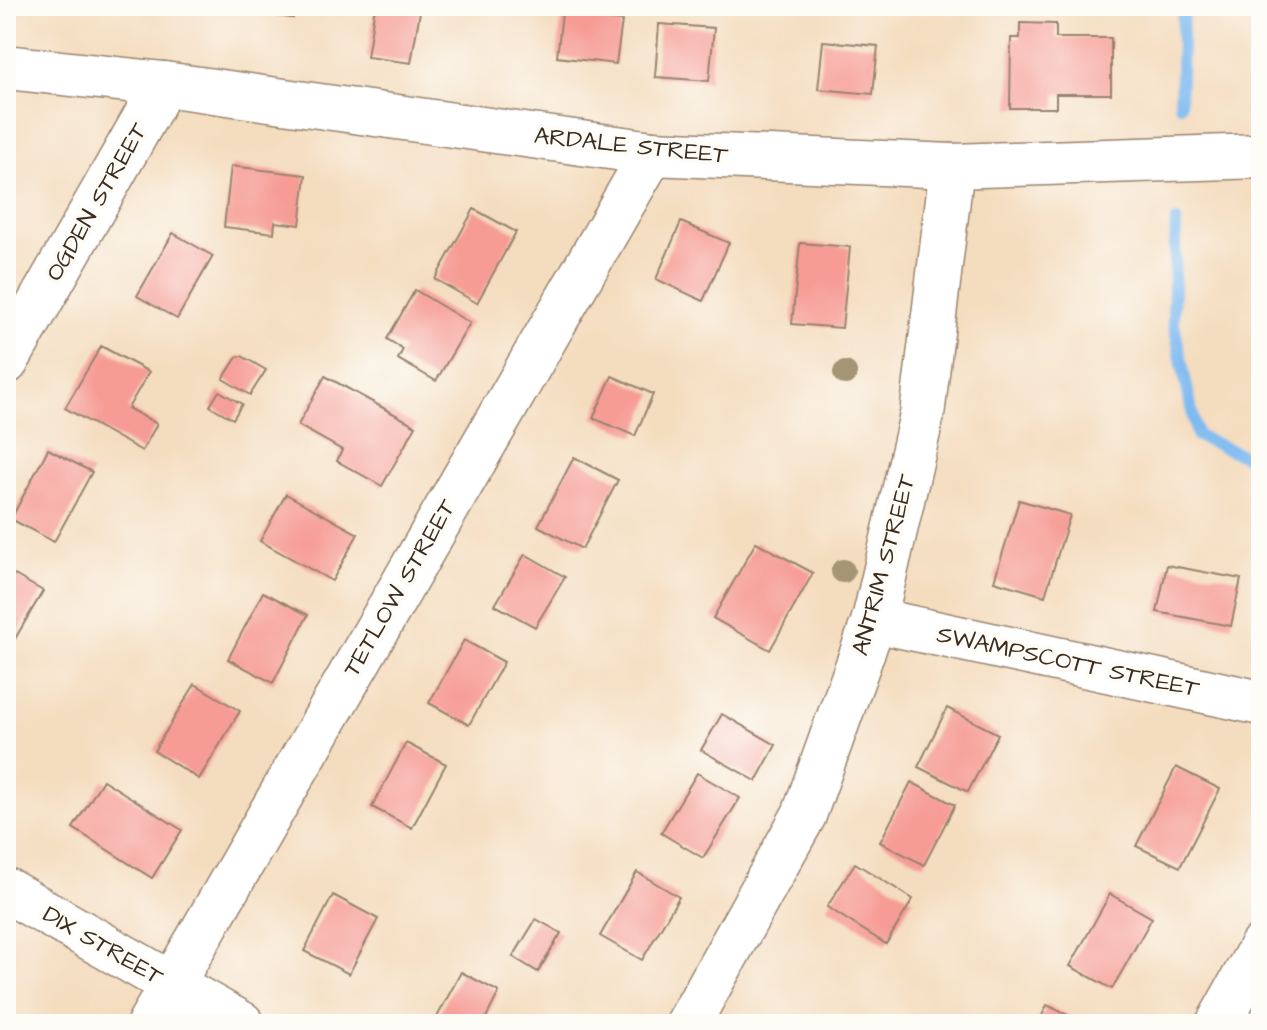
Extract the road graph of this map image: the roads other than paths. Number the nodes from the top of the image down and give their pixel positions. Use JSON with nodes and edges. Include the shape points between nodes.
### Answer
{"nodes":[{"id":1,"x":6,"y":67,"type":"edge"},
{"id":2,"x":164,"y":84,"type":"junction"},
{"id":3,"x":652,"y":153,"type":"junction"},
{"id":4,"x":1261,"y":156,"type":"edge"},
{"id":5,"x":952,"y":166,"type":"junction"},
{"id":6,"x":6,"y":362,"type":"edge"},
{"id":7,"x":874,"y":620,"type":"junction"},
{"id":8,"x":1261,"y":703,"type":"edge"},
{"id":9,"x":6,"y":891,"type":"edge"},
{"id":10,"x":1261,"y":947,"type":"edge"},
{"id":11,"x":170,"y":984,"type":"junction"},
{"id":12,"x":149,"y":1024,"type":"edge"},
{"id":13,"x":242,"y":1024,"type":"edge"},
{"id":14,"x":688,"y":1024,"type":"edge"},
{"id":15,"x":1218,"y":1024,"type":"edge"}],
"edges":[{"from":1,"to":2,"type":"street","name":"ARDALE STREET"},
{"from":2,"to":3,"type":"street","name":"ARDALE STREET"},
{"from":2,"to":6,"type":"street","name":"OGDEN STREET"},
{"from":3,"to":5,"type":"street","name":"ARDALE STREET"},
{"from":3,"to":11,"type":"street","name":"TETLOW STREET"},
{"from":4,"to":5,"type":"street","name":"ARDALE STREET"},
{"from":5,"to":7,"type":"street","name":"ANTRIM STREET","via":[[922,415]]},
{"from":7,"to":8,"type":"street","name":"SWAMPSCOTT STREET"},
{"from":7,"to":14,"type":"street","name":"ANTRIM STREET","via":[[804,815]]},
{"from":9,"to":11,"type":"street","name":"DIX STREET"},
{"from":10,"to":15,"type":"street"},
{"from":11,"to":12,"type":"street","name":"TETLOW STREET"},
{"from":11,"to":13,"type":"street","name":"DIX STREET"}]}
